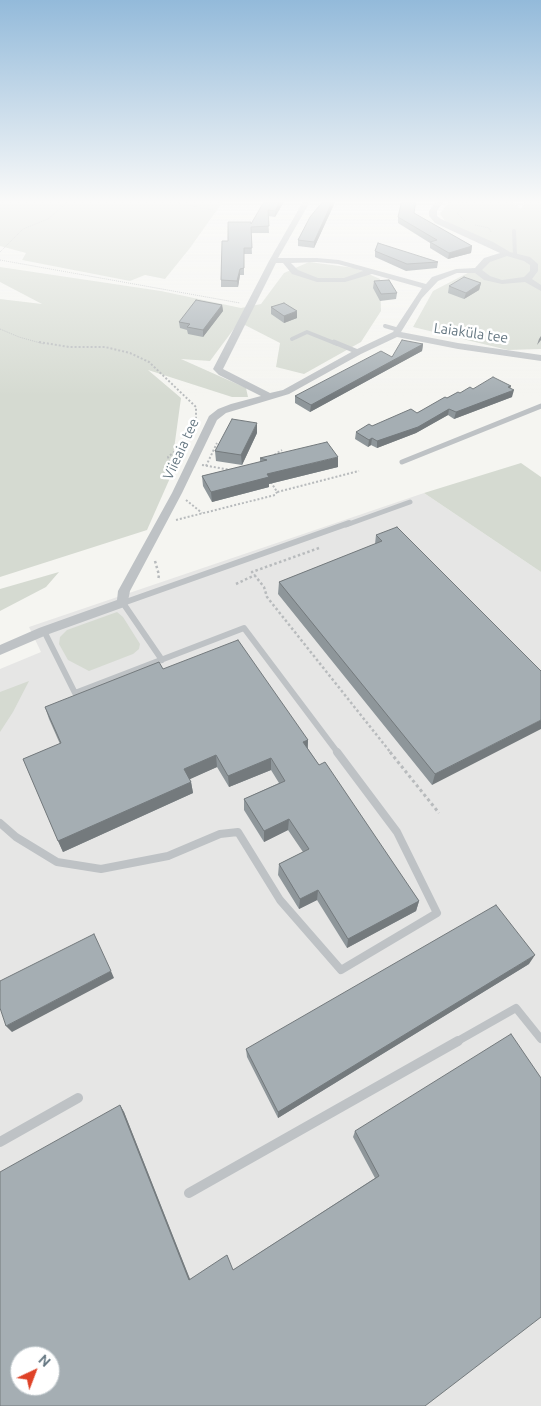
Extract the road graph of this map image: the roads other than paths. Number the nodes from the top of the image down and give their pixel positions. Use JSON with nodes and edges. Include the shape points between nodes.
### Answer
{"nodes":[{"id":1,"x":270,"y":266,"type":"edge"},
{"id":2,"x":289,"y":266,"type":"edge"},
{"id":3,"x":355,"y":266,"type":"edge"},
{"id":4,"x":482,"y":266,"type":"edge"},
{"id":5,"x":534,"y":266,"type":"edge"},
{"id":6,"x":478,"y":270,"type":"junction"},
{"id":7,"x":373,"y":272,"type":"junction"},
{"id":8,"x":527,"y":279,"type":"junction"},
{"id":9,"x":427,"y":287,"type":"junction"},
{"id":10,"x":541,"y":289,"type":"edge"},
{"id":11,"x":385,"y":326,"type":"dead end"},
{"id":12,"x":398,"y":332,"type":"junction"},
{"id":13,"x":292,"y":339,"type":"dead end"},
{"id":14,"x":358,"y":352,"type":"junction"},
{"id":15,"x":541,"y":358,"type":"edge"},
{"id":16,"x":269,"y":398,"type":"junction"},
{"id":17,"x":541,"y":406,"type":"edge"},
{"id":18,"x":402,"y":462,"type":"dead end"},
{"id":19,"x":410,"y":502,"type":"dead end"},
{"id":20,"x":124,"y":603,"type":"junction"},
{"id":21,"x":44,"y":631,"type":"junction"},
{"id":22,"x":0,"y":650,"type":"edge"},
{"id":23,"x":162,"y":660,"type":"junction"},
{"id":24,"x":0,"y":823,"type":"edge"},
{"id":25,"x":541,"y":1039,"type":"edge"},
{"id":26,"x":78,"y":1098,"type":"dead end"},
{"id":27,"x":0,"y":1142,"type":"edge"},
{"id":28,"x":190,"y":1193,"type":"dead end"}],
"edges":[{"from":1,"to":16,"type":"street","via":[[218,369]]},
{"from":2,"to":7,"type":"street","via":[[295,272],[317,280],[345,280]]},
{"from":3,"to":7,"type":"street"},
{"from":4,"to":6,"type":"street"},
{"from":5,"to":8,"type":"street","via":[[534,272]]},
{"from":6,"to":8,"type":"street","via":[[493,281]]},
{"from":6,"to":9,"type":"street","via":[[448,273]]},
{"from":7,"to":9,"type":"street"},
{"from":8,"to":10,"type":"street"},
{"from":9,"to":12,"type":"street"},
{"from":11,"to":12,"type":"lane"},
{"from":12,"to":14,"type":"street","name":"Viieaia tee"},
{"from":12,"to":15,"type":"street","name":"Laiaküla tee","via":[[458,346]]},
{"from":13,"to":14,"type":"lane","via":[[306,332]]},
{"from":14,"to":16,"type":"street","name":"Viieaia tee"},
{"from":16,"to":20,"type":"street","name":"Viieaia tee","via":[[234,406],[213,418],[196,464],[124,591]]},
{"from":17,"to":18,"type":"lane"},
{"from":19,"to":20,"type":"lane"},
{"from":20,"to":21,"type":"street"},
{"from":20,"to":23,"type":"lane"},
{"from":21,"to":22,"type":"street"},
{"from":21,"to":23,"type":"lane","via":[[76,693]]},
{"from":23,"to":24,"type":"lane","via":[[244,628],[397,832],[437,913],[341,970],[280,900],[238,832],[220,834],[168,856],[101,869],[57,862],[16,837]]},
{"from":25,"to":28,"type":"lane","via":[[516,1008]]},
{"from":26,"to":27,"type":"lane"}]}
